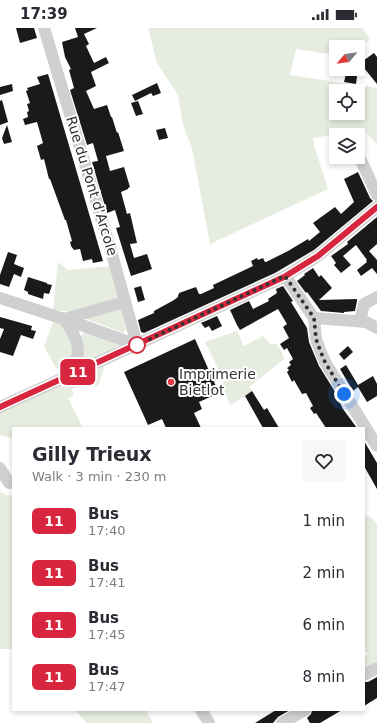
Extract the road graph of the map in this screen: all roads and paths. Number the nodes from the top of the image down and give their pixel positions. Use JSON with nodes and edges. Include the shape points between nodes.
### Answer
{"nodes":[{"id":1,"x":44,"y":28,"type":"edge"},
{"id":2,"x":363,"y":164,"type":"edge"},
{"id":3,"x":377,"y":195,"type":"edge"},
{"id":4,"x":377,"y":206,"type":"edge"},
{"id":5,"x":285,"y":276,"type":"junction"},
{"id":6,"x":377,"y":296,"type":"edge"},
{"id":7,"x":0,"y":298,"type":"edge"},
{"id":8,"x":125,"y":302,"type":"junction"},
{"id":9,"x":314,"y":318,"type":"junction"},
{"id":10,"x":64,"y":319,"type":"junction"},
{"id":11,"x":360,"y":321,"type":"junction"},
{"id":12,"x":377,"y":328,"type":"edge"},
{"id":13,"x":137,"y":345,"type":"junction"},
{"id":14,"x":60,"y":380,"type":"junction"},
{"id":15,"x":0,"y":407,"type":"edge"},
{"id":16,"x":375,"y":438,"type":"edge"},
{"id":17,"x":0,"y":468,"type":"edge"},
{"id":18,"x":9,"y":483,"type":"dead end"},
{"id":19,"x":377,"y":668,"type":"edge"},
{"id":20,"x":365,"y":674,"type":"edge"},
{"id":21,"x":203,"y":711,"type":"edge"},
{"id":22,"x":303,"y":711,"type":"edge"},
{"id":23,"x":209,"y":723,"type":"edge"},
{"id":24,"x":282,"y":723,"type":"edge"}],
"edges":[{"from":1,"to":8,"type":"street","name":"Rue du Pont d'Arcole"},
{"from":2,"to":3,"type":"street"},
{"from":4,"to":5,"type":"street","via":[[318,256]]},
{"from":5,"to":9,"type":"street"},
{"from":5,"to":13,"type":"street"},
{"from":6,"to":11,"type":"street","via":[[364,304]]},
{"from":7,"to":10,"type":"street"},
{"from":8,"to":10,"type":"street"},
{"from":8,"to":13,"type":"street","name":"Rue du Pont d'Arcole"},
{"from":9,"to":11,"type":"street"},
{"from":9,"to":16,"type":"street","via":[[316,339],[325,362]]},
{"from":10,"to":13,"type":"street"},
{"from":10,"to":14,"type":"street","via":[[75,336],[78,353],[75,363]]},
{"from":11,"to":12,"type":"street"},
{"from":13,"to":14,"type":"street"},
{"from":14,"to":15,"type":"street"},
{"from":17,"to":18,"type":"street"},
{"from":19,"to":20,"type":"street"},
{"from":21,"to":23,"type":"street"},
{"from":22,"to":24,"type":"street"}]}
